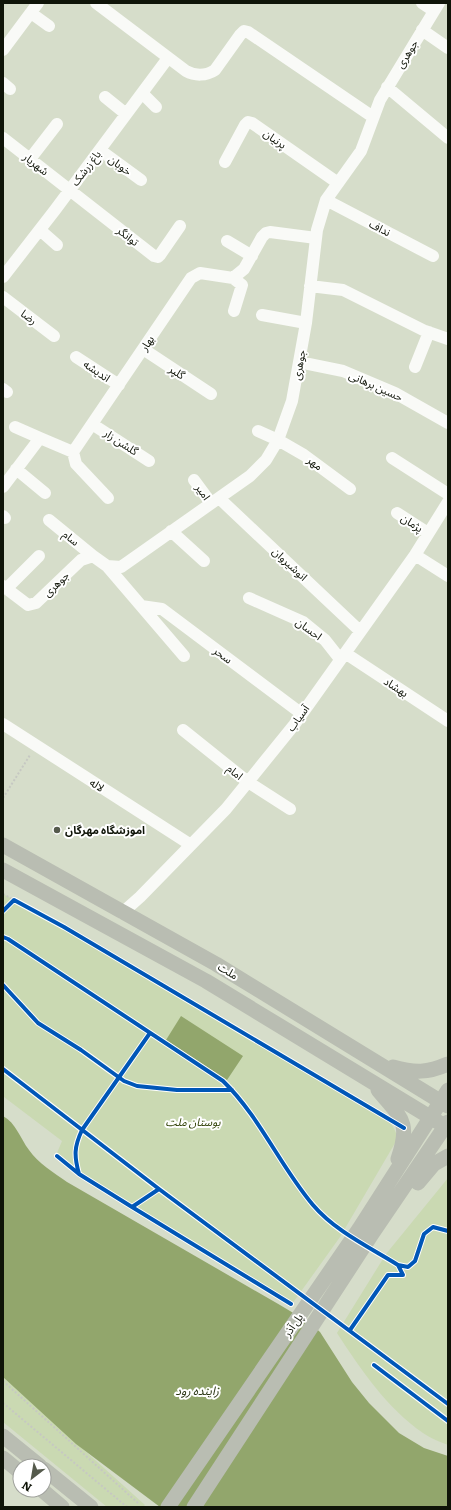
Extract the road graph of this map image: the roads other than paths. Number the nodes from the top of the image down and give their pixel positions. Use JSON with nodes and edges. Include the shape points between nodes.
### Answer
{"nodes":[{"id":1,"x":96,"y":3,"type":"edge"},
{"id":2,"x":422,"y":3,"type":"edge"},
{"id":3,"x":436,"y":7,"type":"edge"},
{"id":4,"x":34,"y":8,"type":"edge"},
{"id":5,"x":49,"y":26,"type":"dead end"},
{"id":6,"x":422,"y":30,"type":"junction"},
{"id":7,"x":448,"y":48,"type":"edge"},
{"id":8,"x":3,"y":50,"type":"edge"},
{"id":9,"x":168,"y":58,"type":"junction"},
{"id":10,"x":387,"y":87,"type":"junction"},
{"id":11,"x":142,"y":92,"type":"junction"},
{"id":12,"x":105,"y":97,"type":"dead end"},
{"id":13,"x":156,"y":107,"type":"dead end"},
{"id":14,"x":126,"y":114,"type":"junction"},
{"id":15,"x":373,"y":117,"type":"junction"},
{"id":16,"x":57,"y":124,"type":"dead end"},
{"id":17,"x":3,"y":138,"type":"edge"},
{"id":18,"x":448,"y":138,"type":"edge"},
{"id":19,"x":100,"y":150,"type":"junction"},
{"id":20,"x":30,"y":159,"type":"junction"},
{"id":21,"x":225,"y":162,"type":"dead end"},
{"id":22,"x":141,"y":180,"type":"dead end"},
{"id":23,"x":338,"y":184,"type":"junction"},
{"id":24,"x":70,"y":190,"type":"junction"},
{"id":25,"x":326,"y":200,"type":"junction"},
{"id":26,"x":180,"y":226,"type":"dead end"},
{"id":27,"x":40,"y":230,"type":"junction"},
{"id":28,"x":316,"y":238,"type":"junction"},
{"id":29,"x":227,"y":241,"type":"dead end"},
{"id":30,"x":57,"y":244,"type":"dead end"},
{"id":31,"x":252,"y":256,"type":"junction"},
{"id":32,"x":433,"y":256,"type":"dead end"},
{"id":33,"x":4,"y":275,"type":"edge"},
{"id":34,"x":233,"y":278,"type":"junction"},
{"id":35,"x":310,"y":286,"type":"junction"},
{"id":36,"x":3,"y":297,"type":"edge"},
{"id":37,"x":234,"y":312,"type":"dead end"},
{"id":38,"x":262,"y":315,"type":"dead end"},
{"id":39,"x":306,"y":323,"type":"junction"},
{"id":40,"x":430,"y":332,"type":"junction"},
{"id":41,"x":54,"y":336,"type":"dead end"},
{"id":42,"x":448,"y":338,"type":"edge"},
{"id":43,"x":143,"y":349,"type":"junction"},
{"id":44,"x":76,"y":357,"type":"dead end"},
{"id":45,"x":299,"y":362,"type":"junction"},
{"id":46,"x":415,"y":367,"type":"dead end"},
{"id":47,"x":119,"y":385,"type":"junction"},
{"id":48,"x":211,"y":394,"type":"dead end"},
{"id":49,"x":92,"y":424,"type":"junction"},
{"id":50,"x":448,"y":424,"type":"edge"},
{"id":51,"x":15,"y":427,"type":"dead end"},
{"id":52,"x":258,"y":431,"type":"dead end"},
{"id":53,"x":40,"y":438,"type":"junction"},
{"id":54,"x":278,"y":440,"type":"junction"},
{"id":55,"x":74,"y":452,"type":"junction"},
{"id":56,"x":392,"y":458,"type":"dead end"},
{"id":57,"x":149,"y":461,"type":"dead end"},
{"id":58,"x":16,"y":469,"type":"junction"},
{"id":59,"x":194,"y":480,"type":"dead end"},
{"id":60,"x":4,"y":482,"type":"edge"},
{"id":61,"x":350,"y":489,"type":"dead end"},
{"id":62,"x":44,"y":493,"type":"dead end"},
{"id":63,"x":448,"y":494,"type":"edge"},
{"id":64,"x":108,"y":498,"type":"dead end"},
{"id":65,"x":215,"y":500,"type":"junction"},
{"id":66,"x":448,"y":502,"type":"edge"},
{"id":67,"x":397,"y":513,"type":"dead end"},
{"id":68,"x":49,"y":520,"type":"dead end"},
{"id":69,"x":171,"y":531,"type":"junction"},
{"id":70,"x":428,"y":533,"type":"junction"},
{"id":71,"x":415,"y":555,"type":"junction"},
{"id":72,"x":39,"y":556,"type":"dead end"},
{"id":73,"x":93,"y":556,"type":"junction"},
{"id":74,"x":204,"y":561,"type":"dead end"},
{"id":75,"x":107,"y":566,"type":"junction"},
{"id":76,"x":448,"y":576,"type":"edge"},
{"id":77,"x":5,"y":588,"type":"edge"},
{"id":78,"x":249,"y":598,"type":"dead end"},
{"id":79,"x":141,"y":606,"type":"junction"},
{"id":80,"x":360,"y":631,"type":"junction"},
{"id":81,"x":184,"y":656,"type":"dead end"},
{"id":82,"x":343,"y":656,"type":"junction"},
{"id":83,"x":302,"y":714,"type":"junction"},
{"id":84,"x":448,"y":721,"type":"edge"},
{"id":85,"x":3,"y":724,"type":"edge"},
{"id":86,"x":183,"y":730,"type":"dead end"},
{"id":87,"x":248,"y":782,"type":"junction"},
{"id":88,"x":290,"y":809,"type":"dead end"},
{"id":89,"x":3,"y":845,"type":"edge"},
{"id":90,"x":191,"y":845,"type":"junction"},
{"id":91,"x":3,"y":870,"type":"edge"},
{"id":92,"x":122,"y":913,"type":"junction"},
{"id":93,"x":377,"y":1063,"type":"junction"},
{"id":94,"x":448,"y":1064,"type":"edge"},
{"id":95,"x":370,"y":1080,"type":"junction"},
{"id":96,"x":446,"y":1099,"type":"edge"},
{"id":97,"x":430,"y":1117,"type":"junction"},
{"id":98,"x":447,"y":1125,"type":"edge"},
{"id":99,"x":448,"y":1156,"type":"edge"},
{"id":100,"x":390,"y":1180,"type":"junction"},
{"id":101,"x":366,"y":1232,"type":"junction"},
{"id":102,"x":3,"y":1436,"type":"edge"},
{"id":103,"x":3,"y":1458,"type":"edge"},
{"id":104,"x":30,"y":1458,"type":"edge"},
{"id":105,"x":12,"y":1465,"type":"edge"},
{"id":106,"x":52,"y":1475,"type":"edge"},
{"id":107,"x":51,"y":1498,"type":"edge"},
{"id":108,"x":62,"y":1507,"type":"edge"},
{"id":109,"x":91,"y":1507,"type":"edge"},
{"id":110,"x":168,"y":1507,"type":"edge"},
{"id":111,"x":194,"y":1507,"type":"edge"}],
"edges":[{"from":1,"to":9,"type":"street"},
{"from":2,"to":3,"type":"street"},
{"from":3,"to":6,"type":"street","name":"جوهری"},
{"from":4,"to":5,"type":"street"},
{"from":4,"to":8,"type":"street"},
{"from":6,"to":7,"type":"street"},
{"from":6,"to":10,"type":"street","name":"جوهری"},
{"from":9,"to":11,"type":"street","name":"باغ زرشک"},
{"from":9,"to":15,"type":"street","via":[[192,75],[211,72],[240,35],[244,31],[248,32]]},
{"from":10,"to":15,"type":"street","name":"جوهری"},
{"from":10,"to":18,"type":"street"},
{"from":11,"to":13,"type":"street"},
{"from":11,"to":14,"type":"street","name":"باغ زرشک"},
{"from":12,"to":14,"type":"street"},
{"from":14,"to":19,"type":"street","name":"باغ زرشک"},
{"from":15,"to":23,"type":"street","name":"جوهری","via":[[361,151]]},
{"from":16,"to":20,"type":"street"},
{"from":17,"to":20,"type":"street","name":"شهریار"},
{"from":19,"to":22,"type":"street","name":"خوبان"},
{"from":19,"to":24,"type":"street","name":"باغ زرشک"},
{"from":20,"to":24,"type":"street","name":"شهریار"},
{"from":21,"to":23,"type":"street","name":"پرنیان","via":[[248,122]]},
{"from":23,"to":25,"type":"street","name":"جوهری"},
{"from":24,"to":26,"type":"street","name":"توانگر","via":[[154,256],[160,255]]},
{"from":24,"to":27,"type":"street","name":"باغ زرشک"},
{"from":25,"to":28,"type":"street","name":"جوهری"},
{"from":25,"to":32,"type":"street","name":"نداف"},
{"from":27,"to":30,"type":"street"},
{"from":27,"to":33,"type":"street","name":"باغ زرشک"},
{"from":28,"to":31,"type":"street","via":[[270,232],[262,237]]},
{"from":28,"to":35,"type":"street","name":"جوهری"},
{"from":29,"to":31,"type":"street"},
{"from":31,"to":34,"type":"street","via":[[244,269]]},
{"from":34,"to":37,"type":"street","via":[[242,285]]},
{"from":34,"to":43,"type":"street","name":"بهار","via":[[200,273],[191,278]]},
{"from":35,"to":39,"type":"street","name":"جوهری"},
{"from":35,"to":40,"type":"street","via":[[343,290]]},
{"from":36,"to":41,"type":"street","name":"رضا"},
{"from":38,"to":39,"type":"street"},
{"from":39,"to":45,"type":"street","name":"جوهری"},
{"from":40,"to":42,"type":"street"},
{"from":40,"to":46,"type":"street"},
{"from":43,"to":47,"type":"street","name":"بهار"},
{"from":43,"to":48,"type":"street","name":"گلپر"},
{"from":44,"to":47,"type":"street","name":"اندیشه"},
{"from":45,"to":50,"type":"street","name":"حسین برهانی","via":[[343,371],[395,393]]},
{"from":45,"to":54,"type":"street","name":"جوهری","via":[[292,401]]},
{"from":47,"to":49,"type":"street","name":"بهار"},
{"from":49,"to":55,"type":"street","name":"بهار"},
{"from":49,"to":57,"type":"street","name":"گلشن زار"},
{"from":51,"to":53,"type":"street"},
{"from":52,"to":54,"type":"street","name":"مهر"},
{"from":53,"to":55,"type":"street"},
{"from":53,"to":58,"type":"street"},
{"from":54,"to":61,"type":"street","name":"مهر","via":[[304,455]]},
{"from":54,"to":65,"type":"street","name":"جوهری","via":[[266,460],[250,476]]},
{"from":55,"to":64,"type":"street","via":[[76,464]]},
{"from":56,"to":63,"type":"street"},
{"from":58,"to":60,"type":"street"},
{"from":58,"to":62,"type":"street"},
{"from":59,"to":65,"type":"street","name":"امیر"},
{"from":65,"to":69,"type":"street","name":"جوهری"},
{"from":65,"to":80,"type":"street","name":"انوشیروان"},
{"from":66,"to":70,"type":"street","name":"آسیاب"},
{"from":67,"to":70,"type":"street","name":"پژمان"},
{"from":68,"to":73,"type":"street","name":"سام"},
{"from":69,"to":74,"type":"street"},
{"from":69,"to":75,"type":"street","name":"جوهری","via":[[121,567]]},
{"from":70,"to":71,"type":"street","name":"آسیاب"},
{"from":71,"to":76,"type":"street"},
{"from":71,"to":80,"type":"street","name":"آسیاب"},
{"from":72,"to":77,"type":"street"},
{"from":73,"to":75,"type":"street"},
{"from":73,"to":77,"type":"street","name":"جوهری","via":[[81,560],[36,603],[28,605]]},
{"from":75,"to":79,"type":"street"},
{"from":78,"to":82,"type":"street","name":"احسان","via":[[303,622]]},
{"from":79,"to":81,"type":"street"},
{"from":79,"to":83,"type":"street","name":"سحر","via":[[162,608]]},
{"from":80,"to":82,"type":"street","name":"آسیاب"},
{"from":82,"to":83,"type":"street","name":"آسیاب"},
{"from":82,"to":84,"type":"street","name":"بهشاد"},
{"from":83,"to":87,"type":"street","name":"آسیاب"},
{"from":85,"to":90,"type":"street","name":"لاله"},
{"from":86,"to":87,"type":"street","name":"امام"},
{"from":87,"to":88,"type":"street","name":"امام"},
{"from":87,"to":90,"type":"street","name":"آسیاب"},
{"from":89,"to":92,"type":"main road","name":"ملت"},
{"from":90,"to":92,"type":"street","name":"آسیاب"},
{"from":91,"to":95,"type":"main road","name":"ملت","via":[[206,980]]},
{"from":92,"to":93,"type":"main road","name":"ملت","via":[[216,964]]},
{"from":93,"to":94,"type":"main road","via":[[411,1072],[430,1071]]},
{"from":93,"to":96,"type":"main road","name":"ملت"},
{"from":95,"to":97,"type":"main road","name":"ملت"},
{"from":95,"to":100,"type":"main road","via":[[403,1123],[405,1134]]},
{"from":96,"to":97,"type":"main road","name":"پل آذر"},
{"from":97,"to":98,"type":"main road","name":"ملت"},
{"from":97,"to":100,"type":"main road","name":"پل آذر"},
{"from":98,"to":101,"type":"main road","name":"پل آذر"},
{"from":99,"to":101,"type":"main road","via":[[425,1172],[391,1219]]},
{"from":100,"to":101,"type":"main road","name":"پل آذر"},
{"from":101,"to":110,"type":"main road","name":"پل آذر"},
{"from":101,"to":111,"type":"main road","name":"پل آذر"},
{"from":102,"to":104,"type":"main road"},
{"from":103,"to":105,"type":"main road"},
{"from":106,"to":109,"type":"main road"},
{"from":107,"to":108,"type":"main road"}]}
